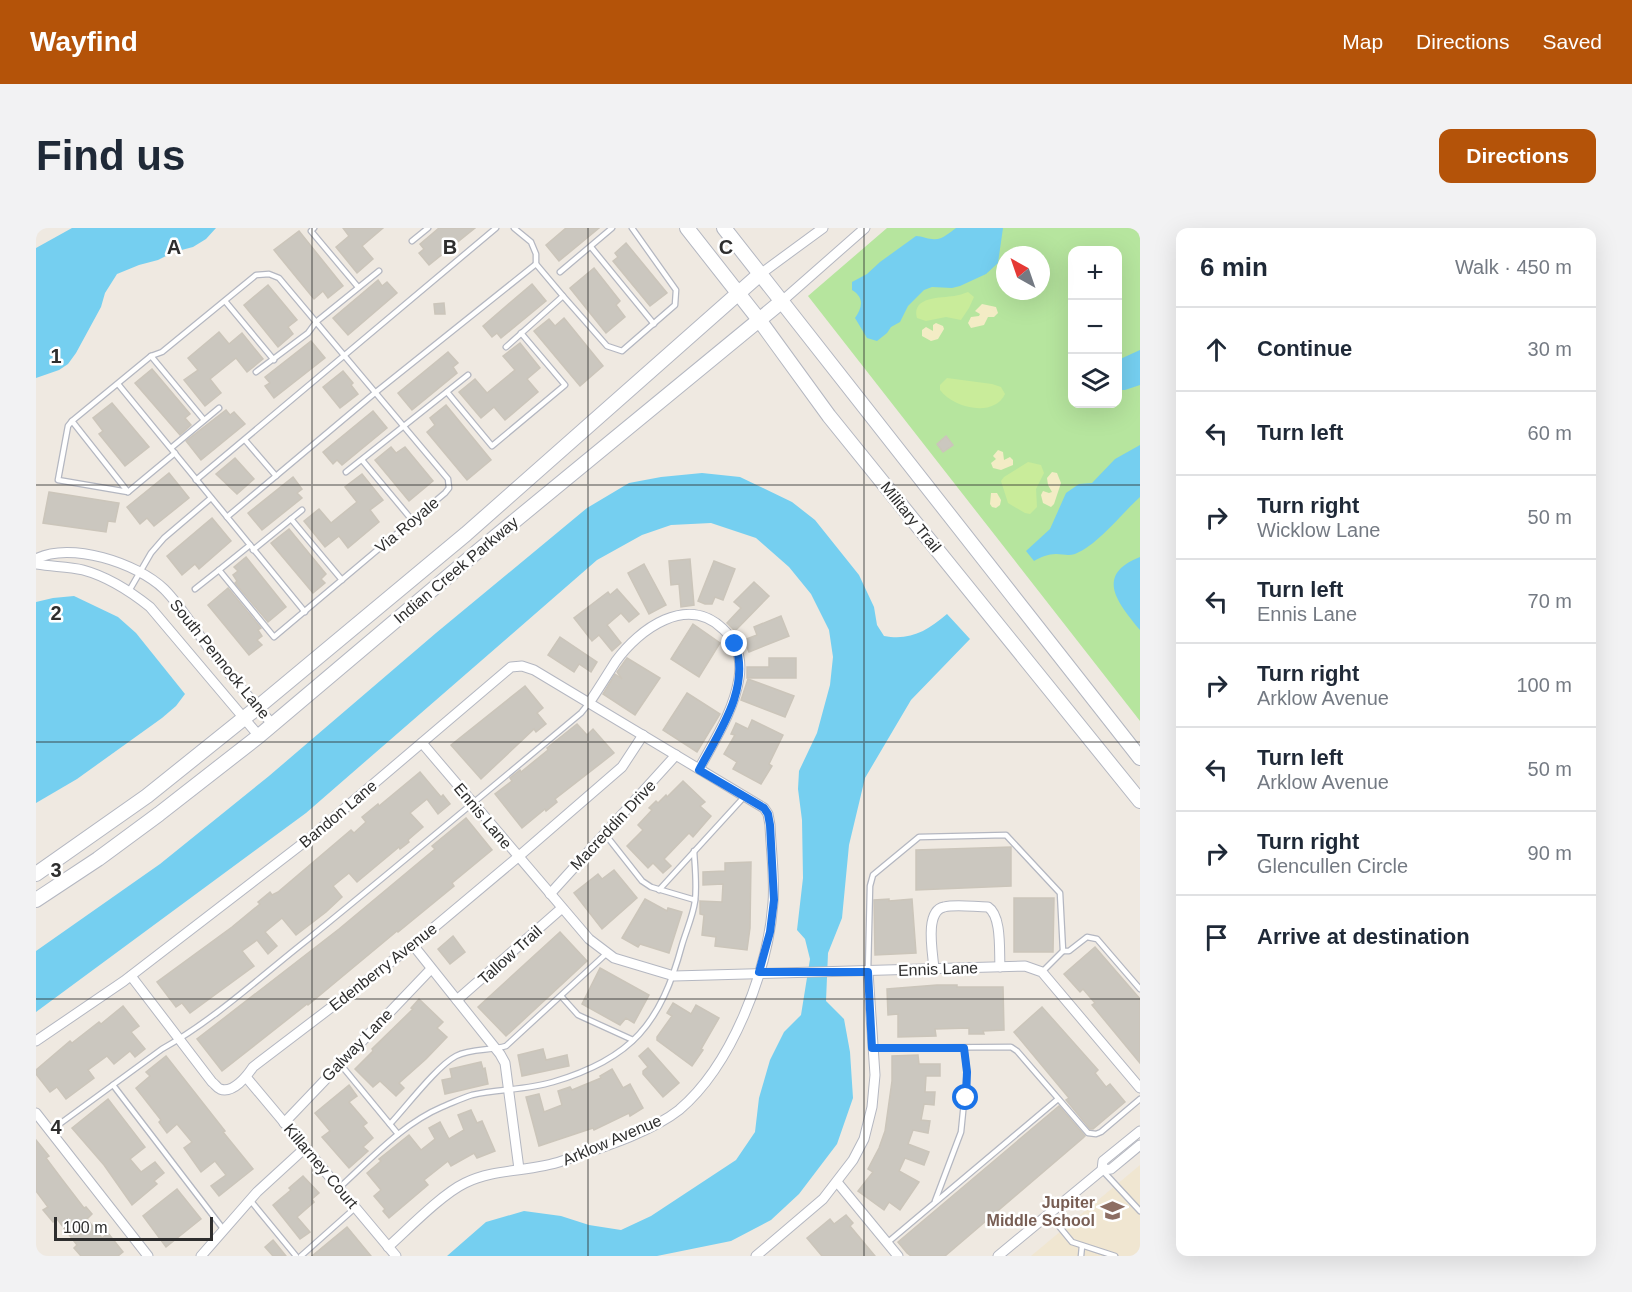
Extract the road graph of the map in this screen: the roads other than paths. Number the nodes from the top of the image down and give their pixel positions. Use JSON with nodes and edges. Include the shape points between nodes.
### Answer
{"nodes":[{"id":1,"x":314,"y":228,"type":"edge"},
{"id":2,"x":428,"y":228,"type":"edge"},
{"id":3,"x":496,"y":228,"type":"edge"},
{"id":4,"x":514,"y":228,"type":"edge"},
{"id":5,"x":612,"y":228,"type":"edge"},
{"id":6,"x":632,"y":228,"type":"edge"},
{"id":7,"x":687,"y":228,"type":"edge"},
{"id":8,"x":724,"y":228,"type":"edge"},
{"id":9,"x":823,"y":228,"type":"edge"},
{"id":10,"x":865,"y":228,"type":"edge"},
{"id":11,"x":412,"y":241,"type":"dead end"},
{"id":12,"x":591,"y":247,"type":"junction"},
{"id":13,"x":536,"y":264,"type":"junction"},
{"id":14,"x":379,"y":271,"type":"dead end"},
{"id":15,"x":560,"y":272,"type":"dead end"},
{"id":16,"x":759,"y":276,"type":"junction"},
{"id":17,"x":358,"y":287,"type":"junction"},
{"id":18,"x":738,"y":293,"type":"junction"},
{"id":19,"x":563,"y":296,"type":"junction"},
{"id":20,"x":225,"y":301,"type":"junction"},
{"id":21,"x":781,"y":302,"type":"junction"},
{"id":22,"x":760,"y":321,"type":"junction"},
{"id":23,"x":316,"y":322,"type":"junction"},
{"id":24,"x":654,"y":324,"type":"junction"},
{"id":25,"x":521,"y":333,"type":"junction"},
{"id":26,"x":506,"y":347,"type":"dead end"},
{"id":27,"x":151,"y":356,"type":"junction"},
{"id":28,"x":345,"y":357,"type":"junction"},
{"id":29,"x":274,"y":360,"type":"junction"},
{"id":30,"x":256,"y":372,"type":"dead end"},
{"id":31,"x":468,"y":375,"type":"dead end"},
{"id":32,"x":118,"y":384,"type":"junction"},
{"id":33,"x":376,"y":392,"type":"junction"},
{"id":34,"x":447,"y":392,"type":"junction"},
{"id":35,"x":219,"y":408,"type":"dead end"},
{"id":36,"x":204,"y":420,"type":"junction"},
{"id":37,"x":72,"y":421,"type":"junction"},
{"id":38,"x":404,"y":426,"type":"junction"},
{"id":39,"x":245,"y":440,"type":"junction"},
{"id":40,"x":171,"y":448,"type":"junction"},
{"id":41,"x":176,"y":453,"type":"junction"},
{"id":42,"x":362,"y":460,"type":"junction"},
{"id":43,"x":346,"y":472,"type":"dead end"},
{"id":44,"x":276,"y":476,"type":"junction"},
{"id":45,"x":196,"y":480,"type":"junction"},
{"id":46,"x":128,"y":492,"type":"junction"},
{"id":47,"x":211,"y":498,"type":"junction"},
{"id":48,"x":302,"y":510,"type":"dead end"},
{"id":49,"x":227,"y":517,"type":"junction"},
{"id":50,"x":291,"y":519,"type":"junction"},
{"id":51,"x":412,"y":520,"type":"junction"},
{"id":52,"x":252,"y":548,"type":"junction"},
{"id":53,"x":36,"y":559,"type":"edge"},
{"id":54,"x":36,"y":564,"type":"edge"},
{"id":55,"x":219,"y":570,"type":"junction"},
{"id":56,"x":138,"y":573,"type":"junction"},
{"id":57,"x":342,"y":580,"type":"junction"},
{"id":58,"x":195,"y":589,"type":"dead end"},
{"id":59,"x":129,"y":591,"type":"junction"},
{"id":60,"x":305,"y":612,"type":"junction"},
{"id":61,"x":589,"y":704,"type":"junction"},
{"id":62,"x":258,"y":707,"type":"junction"},
{"id":63,"x":245,"y":718,"type":"junction"},
{"id":64,"x":273,"y":724,"type":"junction"},
{"id":65,"x":259,"y":735,"type":"junction"},
{"id":66,"x":643,"y":735,"type":"junction"},
{"id":67,"x":422,"y":743,"type":"junction"},
{"id":68,"x":676,"y":755,"type":"junction"},
{"id":69,"x":1140,"y":758,"type":"edge"},
{"id":70,"x":699,"y":770,"type":"junction"},
{"id":71,"x":744,"y":797,"type":"junction"},
{"id":72,"x":1140,"y":801,"type":"edge"},
{"id":73,"x":472,"y":803,"type":"junction"},
{"id":74,"x":605,"y":834,"type":"junction"},
{"id":75,"x":694,"y":851,"type":"junction"},
{"id":76,"x":518,"y":857,"type":"junction"},
{"id":77,"x":36,"y":874,"type":"edge"},
{"id":78,"x":659,"y":890,"type":"junction"},
{"id":79,"x":550,"y":894,"type":"junction"},
{"id":80,"x":36,"y":900,"type":"edge"},
{"id":81,"x":695,"y":900,"type":"junction"},
{"id":82,"x":562,"y":908,"type":"junction"},
{"id":83,"x":413,"y":945,"type":"junction"},
{"id":84,"x":1063,"y":951,"type":"junction"},
{"id":85,"x":607,"y":953,"type":"junction"},
{"id":86,"x":1000,"y":967,"type":"junction"},
{"id":87,"x":431,"y":969,"type":"junction"},
{"id":88,"x":934,"y":969,"type":"junction"},
{"id":89,"x":759,"y":972,"type":"junction"},
{"id":90,"x":868,"y":972,"type":"junction"},
{"id":91,"x":1042,"y":972,"type":"junction"},
{"id":92,"x":131,"y":976,"type":"junction"},
{"id":93,"x":674,"y":976,"type":"junction"},
{"id":94,"x":1140,"y":989,"type":"edge"},
{"id":95,"x":561,"y":996,"type":"junction"},
{"id":96,"x":457,"y":1000,"type":"junction"},
{"id":97,"x":180,"y":1040,"type":"junction"},
{"id":98,"x":633,"y":1040,"type":"junction"},
{"id":99,"x":36,"y":1041,"type":"edge"},
{"id":100,"x":872,"y":1048,"type":"junction"},
{"id":101,"x":964,"y":1048,"type":"junction"},
{"id":102,"x":496,"y":1049,"type":"junction"},
{"id":103,"x":340,"y":1064,"type":"junction"},
{"id":104,"x":246,"y":1077,"type":"junction"},
{"id":105,"x":112,"y":1085,"type":"junction"},
{"id":106,"x":1140,"y":1088,"type":"edge"},
{"id":107,"x":509,"y":1089,"type":"junction"},
{"id":108,"x":1058,"y":1099,"type":"junction"},
{"id":109,"x":1140,"y":1099,"type":"edge"},
{"id":110,"x":36,"y":1113,"type":"edge"},
{"id":111,"x":285,"y":1123,"type":"junction"},
{"id":112,"x":390,"y":1124,"type":"junction"},
{"id":113,"x":50,"y":1131,"type":"junction"},
{"id":114,"x":1140,"y":1131,"type":"edge"},
{"id":115,"x":398,"y":1134,"type":"junction"},
{"id":116,"x":1140,"y":1145,"type":"edge"},
{"id":117,"x":306,"y":1148,"type":"junction"},
{"id":118,"x":519,"y":1169,"type":"junction"},
{"id":119,"x":1102,"y":1170,"type":"junction"},
{"id":120,"x":837,"y":1182,"type":"junction"},
{"id":121,"x":339,"y":1188,"type":"junction"},
{"id":122,"x":250,"y":1200,"type":"junction"},
{"id":123,"x":934,"y":1203,"type":"junction"},
{"id":124,"x":356,"y":1208,"type":"junction"},
{"id":125,"x":1140,"y":1211,"type":"edge"},
{"id":126,"x":1049,"y":1214,"type":"junction"},
{"id":127,"x":224,"y":1230,"type":"junction"},
{"id":128,"x":887,"y":1243,"type":"junction"},
{"id":129,"x":1082,"y":1246,"type":"junction"},
{"id":130,"x":388,"y":1247,"type":"junction"},
{"id":131,"x":148,"y":1256,"type":"edge"},
{"id":132,"x":201,"y":1256,"type":"edge"},
{"id":133,"x":296,"y":1256,"type":"edge"},
{"id":134,"x":301,"y":1256,"type":"edge"},
{"id":135,"x":396,"y":1256,"type":"edge"},
{"id":136,"x":756,"y":1256,"type":"edge"},
{"id":137,"x":898,"y":1256,"type":"edge"},
{"id":138,"x":998,"y":1256,"type":"edge"},
{"id":139,"x":1081,"y":1256,"type":"edge"},
{"id":140,"x":1114,"y":1256,"type":"edge"}],
"edges":[{"from":1,"to":17,"type":"lane","via":[[311,231]]},
{"from":2,"to":11,"type":"lane"},
{"from":3,"to":28,"type":"lane"},
{"from":4,"to":13,"type":"lane","via":[[531,242]]},
{"from":5,"to":12,"type":"lane"},
{"from":6,"to":24,"type":"lane","via":[[676,290],[675,305]]},
{"from":7,"to":18,"type":"street","name":"Military Trail"},
{"from":8,"to":16,"type":"street","name":"Military Trail"},
{"from":9,"to":16,"type":"street","name":"Indian Creek Parkway"},
{"from":10,"to":21,"type":"street","name":"Indian Creek Parkway"},
{"from":12,"to":15,"type":"lane"},
{"from":12,"to":24,"type":"lane"},
{"from":13,"to":19,"type":"lane"},
{"from":13,"to":33,"type":"lane"},
{"from":14,"to":17,"type":"lane"},
{"from":16,"to":18,"type":"street","name":"Indian Creek Parkway"},
{"from":16,"to":21,"type":"street","name":"Military Trail"},
{"from":17,"to":23,"type":"lane"},
{"from":18,"to":22,"type":"street","name":"Military Trail"},
{"from":18,"to":62,"type":"street","name":"Indian Creek Parkway","via":[[466,534]]},
{"from":19,"to":24,"type":"lane","via":[[607,346],[622,351]]},
{"from":19,"to":25,"type":"lane"},
{"from":20,"to":23,"type":"lane","name":"Via Royale","via":[[256,275],[269,274],[279,278]]},
{"from":20,"to":27,"type":"lane","name":"Via Royale","via":[[162,352]]},
{"from":20,"to":29,"type":"lane"},
{"from":21,"to":22,"type":"street","name":"Indian Creek Parkway"},
{"from":21,"to":69,"type":"street","name":"Military Trail"},
{"from":22,"to":64,"type":"street","name":"Indian Creek Parkway"},
{"from":22,"to":72,"type":"street","name":"Military Trail","via":[[829,416]]},
{"from":23,"to":28,"type":"lane","name":"Via Royale"},
{"from":23,"to":29,"type":"lane"},
{"from":25,"to":26,"type":"lane"},
{"from":25,"to":34,"type":"lane","via":[[565,385],[492,446]]},
{"from":27,"to":32,"type":"lane","name":"Via Royale"},
{"from":27,"to":36,"type":"lane"},
{"from":28,"to":33,"type":"lane","name":"Via Royale"},
{"from":28,"to":39,"type":"lane"},
{"from":29,"to":30,"type":"lane"},
{"from":31,"to":34,"type":"lane"},
{"from":32,"to":37,"type":"lane","name":"Via Royale"},
{"from":32,"to":40,"type":"lane"},
{"from":33,"to":38,"type":"lane","name":"Via Royale"},
{"from":33,"to":44,"type":"lane"},
{"from":34,"to":38,"type":"lane"},
{"from":35,"to":36,"type":"lane"},
{"from":36,"to":40,"type":"lane"},
{"from":37,"to":46,"type":"lane"},
{"from":37,"to":46,"type":"lane","via":[[58,480]]},
{"from":38,"to":42,"type":"lane"},
{"from":38,"to":51,"type":"lane","name":"Via Royale","via":[[448,478],[449,488]]},
{"from":39,"to":44,"type":"lane"},
{"from":39,"to":45,"type":"lane"},
{"from":40,"to":41,"type":"lane"},
{"from":41,"to":45,"type":"lane"},
{"from":41,"to":46,"type":"lane"},
{"from":42,"to":43,"type":"lane"},
{"from":42,"to":51,"type":"lane"},
{"from":44,"to":49,"type":"lane"},
{"from":45,"to":47,"type":"lane"},
{"from":47,"to":49,"type":"lane"},
{"from":47,"to":56,"type":"lane","via":[[164,538]]},
{"from":48,"to":50,"type":"lane"},
{"from":49,"to":52,"type":"lane"},
{"from":50,"to":52,"type":"lane"},
{"from":50,"to":57,"type":"lane"},
{"from":51,"to":57,"type":"lane","name":"Via Royale"},
{"from":52,"to":55,"type":"lane"},
{"from":52,"to":60,"type":"lane"},
{"from":53,"to":56,"type":"street","name":"South Pennock Lane","via":[[47,554],[80,553]]},
{"from":54,"to":59,"type":"street","name":"South Pennock Lane","via":[[81,569]]},
{"from":55,"to":58,"type":"lane"},
{"from":55,"to":60,"type":"lane","name":"Via Royale","via":[[274,637]]},
{"from":56,"to":59,"type":"lane"},
{"from":56,"to":62,"type":"street","name":"South Pennock Lane","via":[[162,587],[181,608]]},
{"from":57,"to":60,"type":"lane","name":"Via Royale"},
{"from":59,"to":63,"type":"street","name":"South Pennock Lane","via":[[150,607]]},
{"from":61,"to":66,"type":"street","name":"Bandon Lane"},
{"from":61,"to":67,"type":"street","name":"Bandon Lane","via":[[534,670],[511,667]]},
{"from":61,"to":70,"type":"street","via":[[617,660],[655,625],[685,614],[715,621],[735,644],[740,676],[726,718]]},
{"from":61,"to":73,"type":"lane"},
{"from":62,"to":63,"type":"street","name":"Indian Creek Parkway"},
{"from":62,"to":64,"type":"street","name":"South Pennock Lane"},
{"from":63,"to":65,"type":"street","name":"South Pennock Lane"},
{"from":63,"to":77,"type":"street","name":"Indian Creek Parkway","via":[[147,796]]},
{"from":64,"to":65,"type":"street","name":"Indian Creek Parkway"},
{"from":65,"to":80,"type":"street","name":"Indian Creek Parkway","via":[[98,859]]},
{"from":66,"to":68,"type":"street","name":"Arklow Avenue"},
{"from":66,"to":76,"type":"street","name":"Edenberry Avenue","via":[[622,767]]},
{"from":67,"to":73,"type":"street","name":"Ennis Lane"},
{"from":67,"to":92,"type":"street","name":"Bandon Lane","via":[[311,837]]},
{"from":68,"to":70,"type":"street","name":"Arklow Avenue"},
{"from":68,"to":74,"type":"street","name":"Macreddin Drive"},
{"from":70,"to":71,"type":"street","name":"Arklow Avenue"},
{"from":71,"to":75,"type":"lane"},
{"from":71,"to":89,"type":"street","name":"Arklow Avenue","via":[[764,808],[770,825],[774,900]]},
{"from":73,"to":76,"type":"street","name":"Ennis Lane"},
{"from":73,"to":97,"type":"lane"},
{"from":74,"to":78,"type":"lane","via":[[642,881]]},
{"from":74,"to":79,"type":"street","name":"Macreddin Drive"},
{"from":75,"to":78,"type":"lane"},
{"from":75,"to":81,"type":"lane"},
{"from":76,"to":79,"type":"street","name":"Ennis Lane"},
{"from":76,"to":83,"type":"street","name":"Edenberry Avenue"},
{"from":78,"to":81,"type":"lane"},
{"from":79,"to":82,"type":"street","name":"Ennis Lane"},
{"from":81,"to":93,"type":"lane"},
{"from":82,"to":85,"type":"street","name":"Ennis Lane"},
{"from":82,"to":96,"type":"street","name":"Tallow Trail"},
{"from":83,"to":87,"type":"street"},
{"from":83,"to":104,"type":"street","name":"Edenberry Avenue"},
{"from":84,"to":90,"type":"lane","via":[[1060,893],[1006,835],[920,837],[873,875]]},
{"from":84,"to":91,"type":"lane"},
{"from":84,"to":94,"type":"lane","via":[[1092,936]]},
{"from":85,"to":93,"type":"street","name":"Ennis Lane"},
{"from":85,"to":95,"type":"lane"},
{"from":86,"to":88,"type":"street","name":"Ennis Lane"},
{"from":86,"to":88,"type":"street","via":[[993,910],[944,907],[931,918]]},
{"from":86,"to":91,"type":"street","name":"Ennis Lane","via":[[1025,966]]},
{"from":87,"to":96,"type":"street"},
{"from":87,"to":103,"type":"street","name":"Galway Lane"},
{"from":88,"to":90,"type":"street","name":"Ennis Lane"},
{"from":89,"to":90,"type":"street","name":"Ennis Lane"},
{"from":89,"to":93,"type":"street","name":"Ennis Lane"},
{"from":89,"to":118,"type":"street","name":"Arklow Avenue","via":[[744,1016],[720,1062],[678,1110],[612,1144],[551,1165]]},
{"from":90,"to":100,"type":"street"},
{"from":91,"to":106,"type":"street"},
{"from":92,"to":97,"type":"street","name":"Edenberry Avenue"},
{"from":92,"to":99,"type":"street","name":"Bandon Lane"},
{"from":93,"to":98,"type":"lane","via":[[658,1011]]},
{"from":95,"to":98,"type":"lane","via":[[578,1015]]},
{"from":95,"to":102,"type":"lane","via":[[506,1046]]},
{"from":96,"to":102,"type":"street"},
{"from":97,"to":104,"type":"street","name":"Edenberry Avenue","via":[[220,1089],[230,1089]]},
{"from":97,"to":105,"type":"lane"},
{"from":98,"to":107,"type":"lane","via":[[589,1069],[551,1083]]},
{"from":100,"to":101,"type":"lane"},
{"from":100,"to":120,"type":"street","via":[[874,1086],[864,1139]]},
{"from":101,"to":108,"type":"lane","via":[[1011,1047]]},
{"from":101,"to":123,"type":"lane","via":[[967,1072],[961,1132]]},
{"from":102,"to":107,"type":"street","via":[[505,1063]]},
{"from":102,"to":112,"type":"lane","via":[[455,1056]]},
{"from":103,"to":111,"type":"street","name":"Galway Lane"},
{"from":103,"to":112,"type":"lane"},
{"from":104,"to":111,"type":"street","name":"Killarney Court"},
{"from":105,"to":113,"type":"lane"},
{"from":105,"to":127,"type":"lane"},
{"from":107,"to":115,"type":"lane","via":[[471,1095],[441,1107]]},
{"from":107,"to":118,"type":"street"},
{"from":108,"to":109,"type":"lane","via":[[1088,1133],[1096,1134]]},
{"from":108,"to":123,"type":"lane"},
{"from":110,"to":113,"type":"street"},
{"from":111,"to":117,"type":"street","name":"Killarney Court"},
{"from":112,"to":115,"type":"lane"},
{"from":113,"to":131,"type":"street"},
{"from":114,"to":119,"type":"street","via":[[1103,1161]]},
{"from":115,"to":121,"type":"lane"},
{"from":116,"to":119,"type":"street","via":[[1111,1169]]},
{"from":117,"to":121,"type":"street","name":"Killarney Court"},
{"from":117,"to":122,"type":"street"},
{"from":118,"to":130,"type":"street","name":"Arklow Avenue","via":[[464,1183]]},
{"from":119,"to":125,"type":"lane"},
{"from":119,"to":126,"type":"street"},
{"from":120,"to":128,"type":"street"},
{"from":120,"to":136,"type":"street","via":[[823,1199]]},
{"from":121,"to":124,"type":"street","name":"Killarney Court"},
{"from":122,"to":127,"type":"street"},
{"from":122,"to":133,"type":"lane"},
{"from":123,"to":128,"type":"lane"},
{"from":124,"to":130,"type":"street","name":"Killarney Court"},
{"from":124,"to":134,"type":"lane"},
{"from":126,"to":129,"type":"lane","via":[[1072,1242]]},
{"from":126,"to":138,"type":"street"},
{"from":127,"to":132,"type":"street"},
{"from":128,"to":137,"type":"street"},
{"from":129,"to":139,"type":"lane"},
{"from":129,"to":140,"type":"lane"},
{"from":130,"to":135,"type":"street","name":"Killarney Court"}]}
